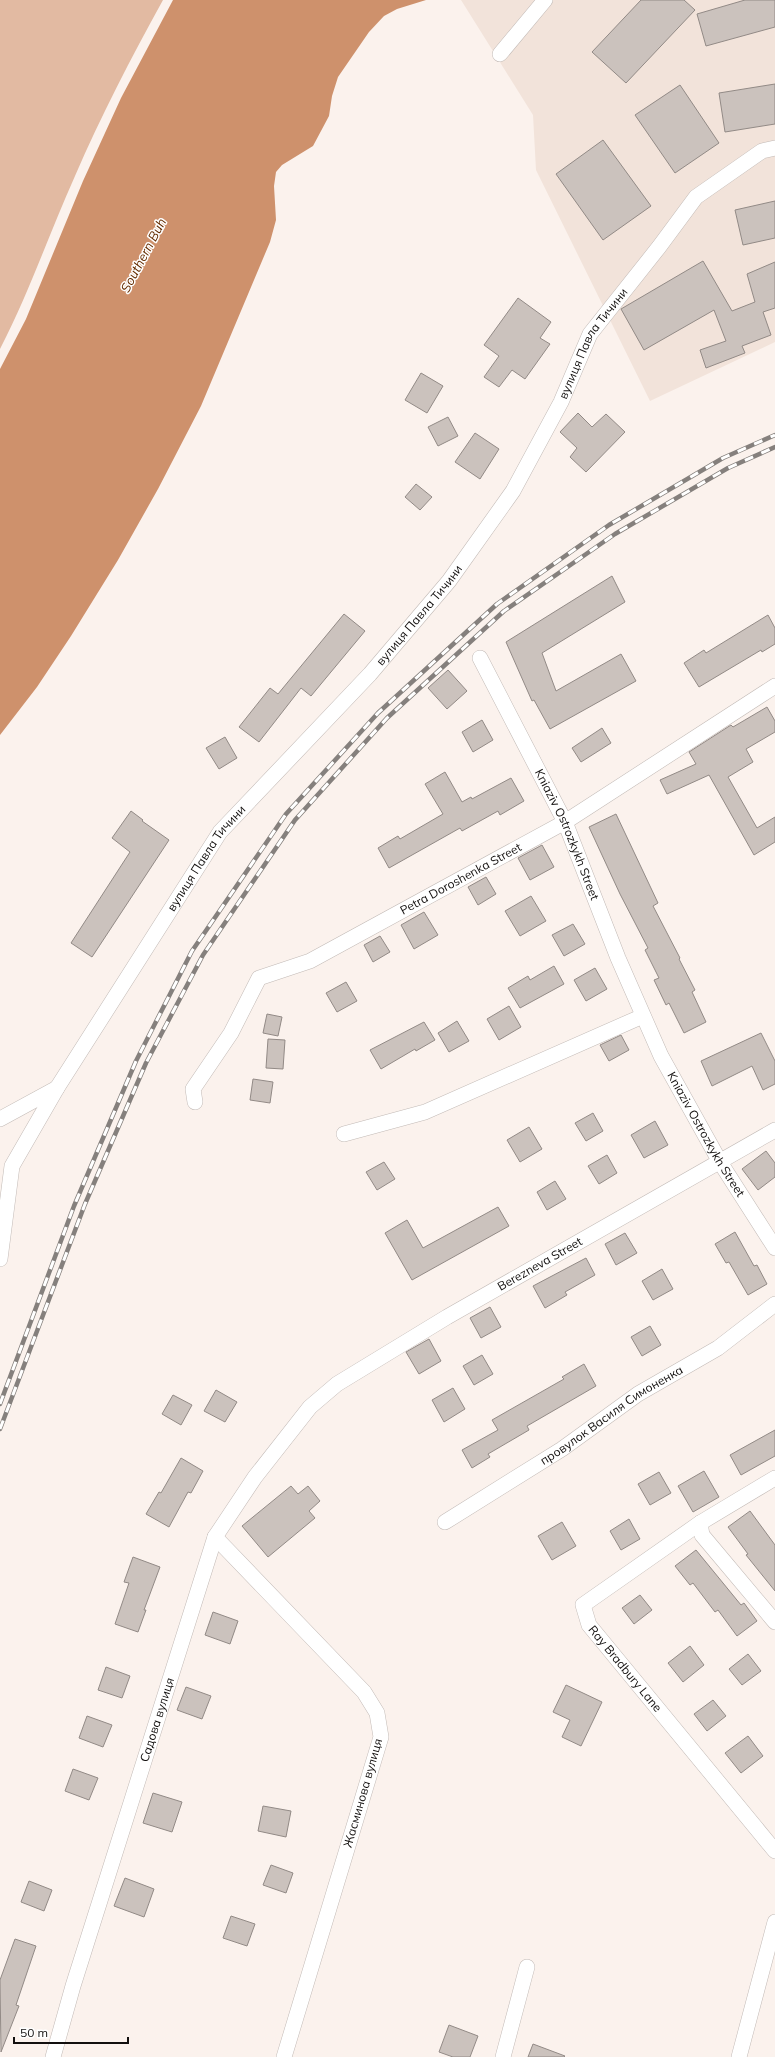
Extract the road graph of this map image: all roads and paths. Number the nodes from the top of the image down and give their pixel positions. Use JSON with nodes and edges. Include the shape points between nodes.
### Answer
{"nodes":[{"id":1,"x":545,"y":0,"type":"edge"},
{"id":2,"x":500,"y":54,"type":"dead end"},
{"id":3,"x":775,"y":148,"type":"edge"},
{"id":4,"x":480,"y":658,"type":"dead end"},
{"id":5,"x":775,"y":686,"type":"edge"},
{"id":6,"x":565,"y":822,"type":"junction"},
{"id":7,"x":643,"y":1016,"type":"junction"},
{"id":8,"x":57,"y":1088,"type":"junction"},
{"id":9,"x":195,"y":1102,"type":"dead end"},
{"id":10,"x":0,"y":1119,"type":"edge"},
{"id":11,"x":775,"y":1130,"type":"edge"},
{"id":12,"x":344,"y":1134,"type":"dead end"},
{"id":13,"x":720,"y":1162,"type":"junction"},
{"id":14,"x":775,"y":1248,"type":"edge"},
{"id":15,"x":0,"y":1259,"type":"edge"},
{"id":16,"x":775,"y":1304,"type":"edge"},
{"id":17,"x":310,"y":1407,"type":"joint"},
{"id":18,"x":775,"y":1478,"type":"edge"},
{"id":19,"x":445,"y":1522,"type":"dead end"},
{"id":20,"x":700,"y":1524,"type":"junction"},
{"id":21,"x":215,"y":1537,"type":"junction"},
{"id":22,"x":775,"y":1622,"type":"edge"},
{"id":23,"x":775,"y":1851,"type":"edge"},
{"id":24,"x":775,"y":1922,"type":"edge"},
{"id":25,"x":527,"y":1967,"type":"dead end"},
{"id":26,"x":53,"y":2057,"type":"edge"},
{"id":27,"x":284,"y":2057,"type":"edge"},
{"id":28,"x":503,"y":2057,"type":"edge"},
{"id":29,"x":739,"y":2057,"type":"edge"}],
"edges":[{"from":1,"to":2,"type":"street"},
{"from":3,"to":8,"type":"street","name":"вулиця Павла Тичини","via":[[762,151],[696,197],[590,334],[561,402],[513,491],[432,602],[370,674],[220,832]]},
{"from":4,"to":6,"type":"street","name":"Kniaziv Ostrozkykh Street"},
{"from":5,"to":6,"type":"street","name":"Petra Doroshenka Street"},
{"from":6,"to":7,"type":"street","name":"Kniaziv Ostrozkykh Street"},
{"from":6,"to":9,"type":"street","name":"Petra Doroshenka Street","via":[[310,961],[259,978],[231,1033],[193,1089]]},
{"from":7,"to":12,"type":"street","via":[[425,1112]]},
{"from":7,"to":13,"type":"street","name":"Kniaziv Ostrozkykh Street","via":[[661,1056]]},
{"from":8,"to":10,"type":"street"},
{"from":8,"to":15,"type":"street","name":"вулиця Павла Тичини","via":[[12,1166]]},
{"from":11,"to":13,"type":"street","name":"Berezneva Street"},
{"from":13,"to":14,"type":"street","name":"Kniaziv Ostrozkykh Street"},
{"from":13,"to":17,"type":"street","name":"Berezneva Street","via":[[447,1317],[337,1384]]},
{"from":16,"to":19,"type":"street","name":"провулок Василя Симоненка","via":[[718,1348],[638,1394],[562,1449]]},
{"from":17,"to":21,"type":"street","name":"Садова вулиця","via":[[255,1477]]},
{"from":18,"to":20,"type":"street","name":"Ray Bradbury Lane"},
{"from":20,"to":22,"type":"street","via":[[702,1536]]},
{"from":20,"to":23,"type":"street","name":"Ray Bradbury Lane","via":[[583,1605],[589,1625]]},
{"from":21,"to":26,"type":"street","name":"Садова вулиця","via":[[73,1986]]},
{"from":21,"to":27,"type":"street","name":"Жасминова вулиця","via":[[364,1692],[378,1713],[380,1737]]},
{"from":24,"to":29,"type":"street"},
{"from":25,"to":28,"type":"street"}]}
